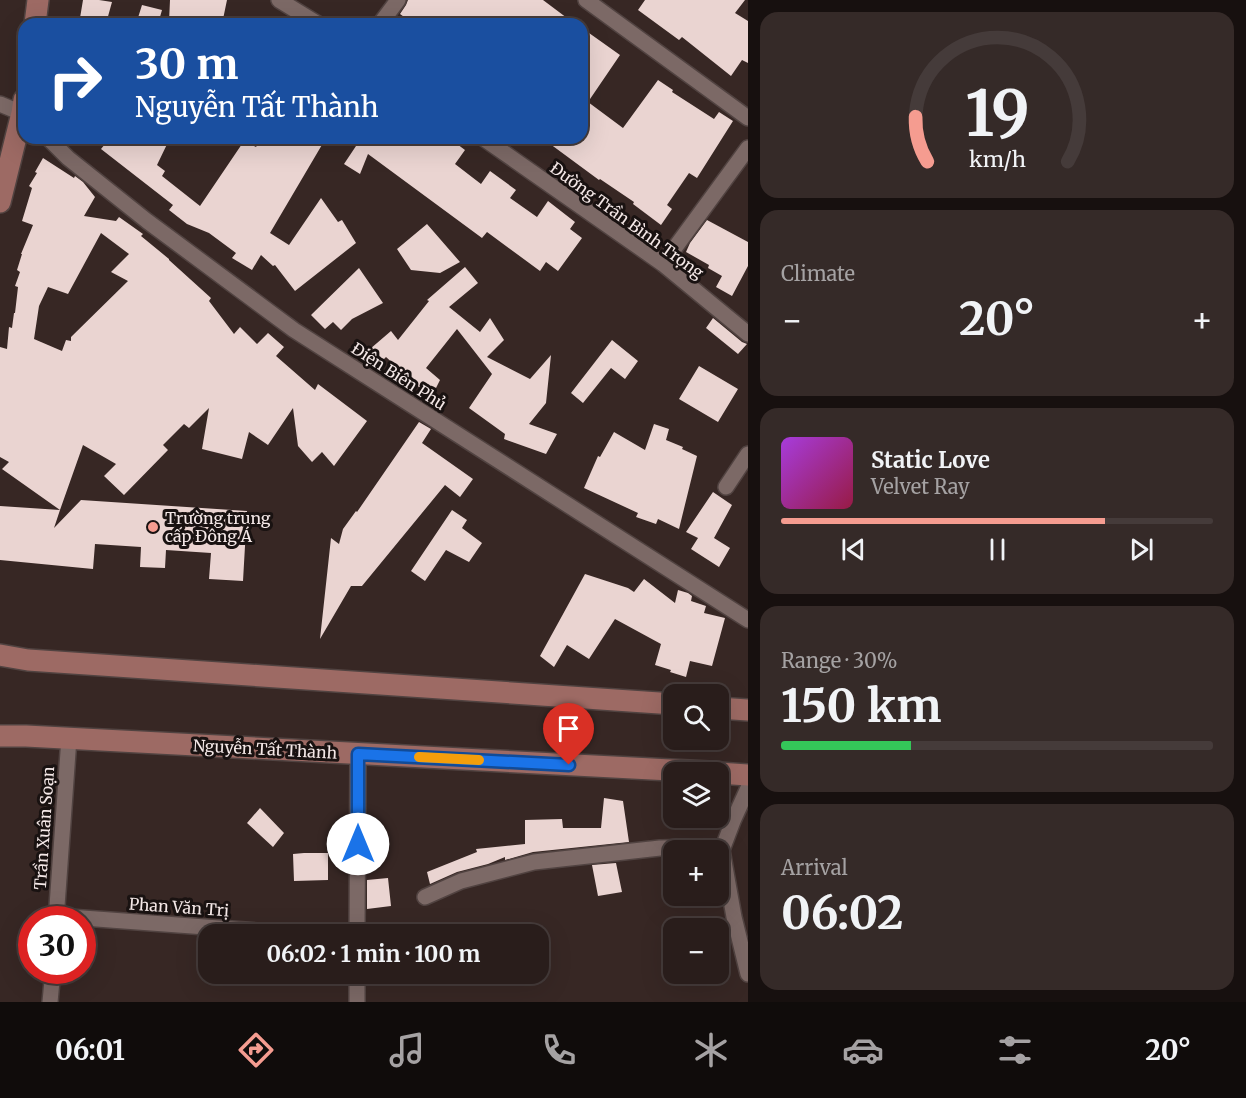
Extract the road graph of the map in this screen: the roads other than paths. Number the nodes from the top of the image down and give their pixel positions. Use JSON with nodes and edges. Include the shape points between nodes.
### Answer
{"nodes":[{"id":1,"x":38,"y":0,"type":"edge"},
{"id":2,"x":279,"y":0,"type":"edge"},
{"id":3,"x":398,"y":0,"type":"edge"},
{"id":4,"x":586,"y":0,"type":"edge"},
{"id":5,"x":36,"y":18,"type":"edge"},
{"id":6,"x":308,"y":18,"type":"edge"},
{"id":7,"x":385,"y":18,"type":"edge"},
{"id":8,"x":0,"y":104,"type":"edge"},
{"id":9,"x":18,"y":108,"type":"edge"},
{"id":10,"x":748,"y":118,"type":"edge"},
{"id":11,"x":18,"y":129,"type":"edge"},
{"id":12,"x":54,"y":144,"type":"edge"},
{"id":13,"x":492,"y":144,"type":"edge"},
{"id":14,"x":748,"y":148,"type":"edge"},
{"id":15,"x":0,"y":202,"type":"edge"},
{"id":16,"x":663,"y":264,"type":"junction"},
{"id":17,"x":748,"y":334,"type":"edge"},
{"id":18,"x":748,"y":454,"type":"edge"},
{"id":19,"x":726,"y":487,"type":"dead end"},
{"id":20,"x":748,"y":620,"type":"edge"},
{"id":21,"x":0,"y":655,"type":"edge"},
{"id":22,"x":663,"y":703,"type":"edge"},
{"id":23,"x":729,"y":709,"type":"edge"},
{"id":24,"x":748,"y":710,"type":"edge"},
{"id":25,"x":0,"y":736,"type":"edge"},
{"id":26,"x":69,"y":738,"type":"junction"},
{"id":27,"x":358,"y":754,"type":"junction"},
{"id":28,"x":663,"y":770,"type":"edge"},
{"id":29,"x":729,"y":774,"type":"edge"},
{"id":30,"x":748,"y":775,"type":"edge"},
{"id":31,"x":748,"y":788,"type":"edge"},
{"id":32,"x":726,"y":840,"type":"edge"},
{"id":33,"x":663,"y":848,"type":"edge"},
{"id":34,"x":729,"y":889,"type":"edge"},
{"id":35,"x":424,"y":897,"type":"dead end"},
{"id":36,"x":57,"y":906,"type":"edge"},
{"id":37,"x":96,"y":921,"type":"edge"},
{"id":38,"x":357,"y":924,"type":"edge"},
{"id":39,"x":198,"y":927,"type":"edge"},
{"id":40,"x":748,"y":974,"type":"edge"},
{"id":41,"x":51,"y":984,"type":"edge"},
{"id":42,"x":357,"y":984,"type":"edge"},
{"id":43,"x":50,"y":1002,"type":"edge"},
{"id":44,"x":357,"y":1002,"type":"edge"}],
"edges":[{"from":1,"to":5,"type":"main road"},
{"from":2,"to":6,"type":"street"},
{"from":3,"to":7,"type":"street"},
{"from":4,"to":10,"type":"street"},
{"from":8,"to":9,"type":"street"},
{"from":11,"to":15,"type":"main road"},
{"from":12,"to":20,"type":"street","name":"Điện Biên Phủ","via":[[147,220],[294,330]]},
{"from":13,"to":16,"type":"street","name":"Đường Trần Bình Trọng"},
{"from":14,"to":16,"type":"street"},
{"from":16,"to":17,"type":"street","name":"Đường Trần Bình Trọng"},
{"from":18,"to":19,"type":"street"},
{"from":21,"to":22,"type":"main road","via":[[40,661]]},
{"from":23,"to":24,"type":"main road"},
{"from":25,"to":26,"type":"main road","name":"Nguyễn Tất Thành"},
{"from":26,"to":27,"type":"main road","name":"Nguyễn Tất Thành"},
{"from":26,"to":36,"type":"street","name":"Trần Xuân Soạn"},
{"from":27,"to":28,"type":"main road","name":"Nguyễn Tất Thành"},
{"from":27,"to":38,"type":"street"},
{"from":29,"to":30,"type":"main road"},
{"from":31,"to":32,"type":"street"},
{"from":33,"to":35,"type":"street","via":[[534,862],[461,880]]},
{"from":34,"to":40,"type":"street"},
{"from":37,"to":39,"type":"street","name":"Phan Văn Trị"},
{"from":41,"to":43,"type":"street"},
{"from":42,"to":44,"type":"street"}]}
